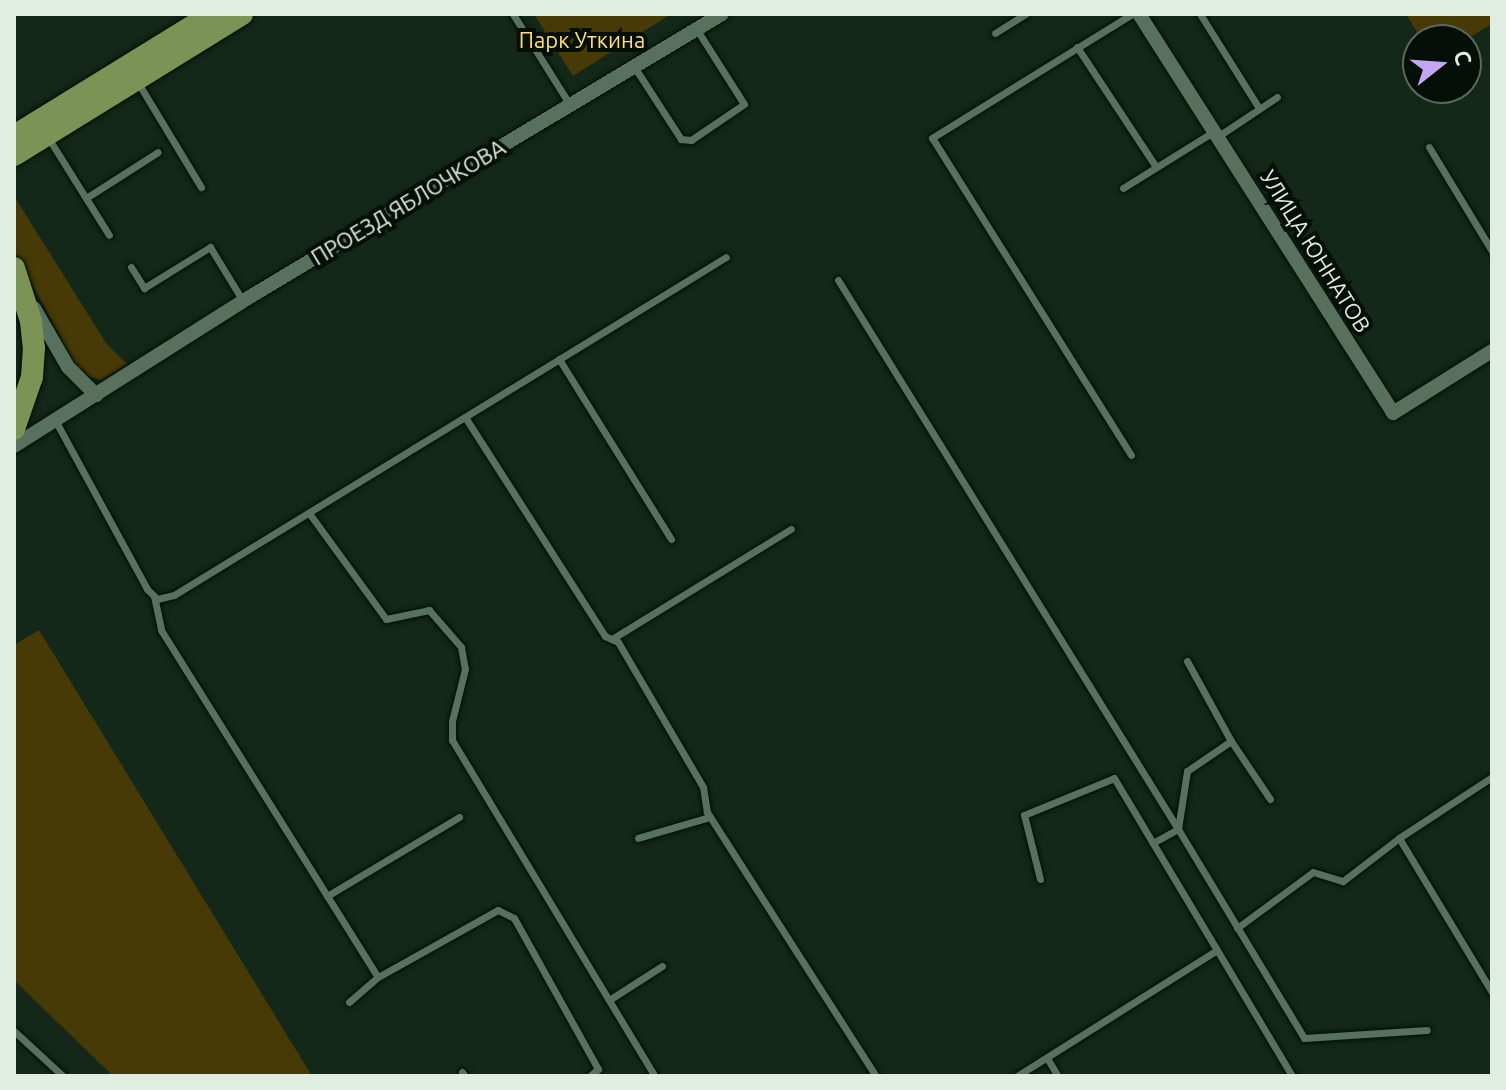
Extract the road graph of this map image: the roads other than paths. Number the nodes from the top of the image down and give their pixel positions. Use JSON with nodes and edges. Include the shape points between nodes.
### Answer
{"nodes":[{"id":1,"x":212,"y":14,"type":"edge"},
{"id":2,"x":242,"y":14,"type":"edge"},
{"id":3,"x":513,"y":14,"type":"edge"},
{"id":4,"x":722,"y":14,"type":"edge"},
{"id":5,"x":1026,"y":14,"type":"edge"},
{"id":6,"x":1132,"y":14,"type":"edge"},
{"id":7,"x":1139,"y":14,"type":"edge"},
{"id":8,"x":1200,"y":14,"type":"edge"},
{"id":9,"x":697,"y":30,"type":"junction"},
{"id":10,"x":995,"y":33,"type":"dead end"},
{"id":11,"x":1077,"y":47,"type":"junction"},
{"id":12,"x":635,"y":68,"type":"junction"},
{"id":13,"x":136,"y":79,"type":"junction"},
{"id":14,"x":1277,"y":97,"type":"dead end"},
{"id":15,"x":570,"y":105,"type":"junction"},
{"id":16,"x":1259,"y":108,"type":"junction"},
{"id":17,"x":1215,"y":134,"type":"junction"},
{"id":18,"x":46,"y":135,"type":"junction"},
{"id":19,"x":14,"y":136,"type":"edge"},
{"id":20,"x":1429,"y":147,"type":"dead end"},
{"id":21,"x":158,"y":152,"type":"dead end"},
{"id":22,"x":14,"y":155,"type":"edge"},
{"id":23,"x":1156,"y":167,"type":"junction"},
{"id":24,"x":201,"y":187,"type":"dead end"},
{"id":25,"x":1123,"y":188,"type":"dead end"},
{"id":26,"x":86,"y":198,"type":"junction"},
{"id":27,"x":109,"y":235,"type":"dead end"},
{"id":28,"x":1492,"y":251,"type":"edge"},
{"id":29,"x":726,"y":257,"type":"dead end"},
{"id":30,"x":131,"y":267,"type":"dead end"},
{"id":31,"x":14,"y":268,"type":"edge"},
{"id":32,"x":838,"y":280,"type":"dead end"},
{"id":33,"x":23,"y":289,"type":"junction"},
{"id":34,"x":243,"y":301,"type":"junction"},
{"id":35,"x":1492,"y":351,"type":"edge"},
{"id":36,"x":559,"y":359,"type":"junction"},
{"id":37,"x":96,"y":395,"type":"junction"},
{"id":38,"x":465,"y":417,"type":"junction"},
{"id":39,"x":55,"y":420,"type":"junction"},
{"id":40,"x":14,"y":429,"type":"edge"},
{"id":41,"x":14,"y":446,"type":"edge"},
{"id":42,"x":1131,"y":455,"type":"dead end"},
{"id":43,"x":309,"y":513,"type":"junction"},
{"id":44,"x":791,"y":529,"type":"dead end"},
{"id":45,"x":671,"y":539,"type":"dead end"},
{"id":46,"x":154,"y":596,"type":"junction"},
{"id":47,"x":612,"y":639,"type":"junction"},
{"id":48,"x":1187,"y":661,"type":"dead end"},
{"id":49,"x":1231,"y":741,"type":"junction"},
{"id":50,"x":1492,"y":777,"type":"edge"},
{"id":51,"x":1270,"y":799,"type":"dead end"},
{"id":52,"x":459,"y":817,"type":"dead end"},
{"id":53,"x":710,"y":817,"type":"junction"},
{"id":54,"x":1178,"y":829,"type":"junction"},
{"id":55,"x":638,"y":838,"type":"dead end"},
{"id":56,"x":1399,"y":838,"type":"junction"},
{"id":57,"x":1153,"y":843,"type":"junction"},
{"id":58,"x":1040,"y":879,"type":"dead end"},
{"id":59,"x":327,"y":896,"type":"junction"},
{"id":60,"x":1237,"y":928,"type":"junction"},
{"id":61,"x":1217,"y":950,"type":"junction"},
{"id":62,"x":662,"y":966,"type":"dead end"},
{"id":63,"x":378,"y":977,"type":"junction"},
{"id":64,"x":1492,"y":992,"type":"edge"},
{"id":65,"x":609,"y":1000,"type":"junction"},
{"id":66,"x":349,"y":1002,"type":"dead end"},
{"id":67,"x":1427,"y":1030,"type":"dead end"},
{"id":68,"x":14,"y":1031,"type":"edge"},
{"id":69,"x":1047,"y":1058,"type":"junction"},
{"id":70,"x":63,"y":1076,"type":"edge"},
{"id":71,"x":590,"y":1076,"type":"edge"},
{"id":72,"x":655,"y":1076,"type":"edge"},
{"id":73,"x":876,"y":1076,"type":"edge"},
{"id":74,"x":1017,"y":1076,"type":"edge"},
{"id":75,"x":1058,"y":1076,"type":"edge"},
{"id":76,"x":1292,"y":1076,"type":"edge"}],
"edges":[{"from":1,"to":19,"type":"main road"},
{"from":2,"to":13,"type":"main road"},
{"from":3,"to":15,"type":"lane"},
{"from":4,"to":9,"type":"street","name":"ПРОЕЗД ЯБЛОЧКОВА"},
{"from":5,"to":10,"type":"lane"},
{"from":6,"to":11,"type":"lane"},
{"from":7,"to":17,"type":"street","name":"УЛИЦА ЮННАТОВ"},
{"from":8,"to":16,"type":"lane"},
{"from":9,"to":12,"type":"street","name":"ПРОЕЗД ЯБЛОЧКОВА"},
{"from":9,"to":12,"type":"lane","via":[[744,104],[691,140],[681,139]]},
{"from":11,"to":23,"type":"lane"},
{"from":11,"to":42,"type":"lane","via":[[932,138]]},
{"from":12,"to":15,"type":"street","name":"ПРОЕЗД ЯБЛОЧКОВА"},
{"from":13,"to":18,"type":"main road"},
{"from":13,"to":24,"type":"lane"},
{"from":14,"to":16,"type":"lane"},
{"from":15,"to":34,"type":"street","name":"ПРОЕЗД ЯБЛОЧКОВА"},
{"from":16,"to":17,"type":"lane"},
{"from":17,"to":23,"type":"lane"},
{"from":17,"to":35,"type":"street","name":"УЛИЦА ЮННАТОВ","via":[[1393,413]]},
{"from":18,"to":22,"type":"main road"},
{"from":18,"to":26,"type":"lane"},
{"from":20,"to":28,"type":"lane"},
{"from":21,"to":26,"type":"lane"},
{"from":23,"to":25,"type":"lane"},
{"from":26,"to":27,"type":"lane"},
{"from":29,"to":36,"type":"lane"},
{"from":30,"to":34,"type":"lane","via":[[144,288],[210,247]]},
{"from":31,"to":33,"type":"main road"},
{"from":32,"to":54,"type":"lane"},
{"from":33,"to":37,"type":"street","via":[[68,367]]},
{"from":33,"to":40,"type":"main road","via":[[34,348],[32,377]]},
{"from":34,"to":37,"type":"street","name":"ПРОЕЗД ЯБЛОЧКОВА"},
{"from":36,"to":38,"type":"lane"},
{"from":36,"to":45,"type":"lane"},
{"from":37,"to":39,"type":"street","name":"ПРОЕЗД ЯБЛОЧКОВА"},
{"from":38,"to":43,"type":"lane"},
{"from":38,"to":47,"type":"lane","via":[[605,636]]},
{"from":39,"to":41,"type":"street","name":"ПРОЕЗД ЯБЛОЧКОВА"},
{"from":39,"to":46,"type":"lane"},
{"from":43,"to":46,"type":"lane","via":[[174,595]]},
{"from":43,"to":65,"type":"lane","via":[[386,619],[429,610],[461,647],[465,669],[452,740]]},
{"from":44,"to":47,"type":"lane"},
{"from":46,"to":59,"type":"lane","via":[[161,630]]},
{"from":47,"to":53,"type":"lane","via":[[703,787]]},
{"from":48,"to":49,"type":"lane"},
{"from":49,"to":51,"type":"lane"},
{"from":49,"to":54,"type":"lane","via":[[1187,771]]},
{"from":50,"to":56,"type":"lane"},
{"from":52,"to":59,"type":"lane"},
{"from":53,"to":55,"type":"lane"},
{"from":53,"to":73,"type":"lane"},
{"from":54,"to":57,"type":"lane"},
{"from":54,"to":60,"type":"lane"},
{"from":56,"to":60,"type":"lane","via":[[1343,881],[1313,872]]},
{"from":56,"to":64,"type":"lane"},
{"from":57,"to":58,"type":"lane","via":[[1114,778],[1024,815]]},
{"from":57,"to":61,"type":"lane"},
{"from":59,"to":63,"type":"lane"},
{"from":60,"to":67,"type":"lane","via":[[1304,1038]]},
{"from":61,"to":69,"type":"lane"},
{"from":61,"to":76,"type":"lane"},
{"from":62,"to":65,"type":"lane"},
{"from":63,"to":66,"type":"lane"},
{"from":63,"to":71,"type":"lane","via":[[498,910],[514,918],[598,1069]]},
{"from":65,"to":72,"type":"lane"},
{"from":68,"to":70,"type":"lane"},
{"from":69,"to":74,"type":"lane"},
{"from":69,"to":75,"type":"lane"}]}
